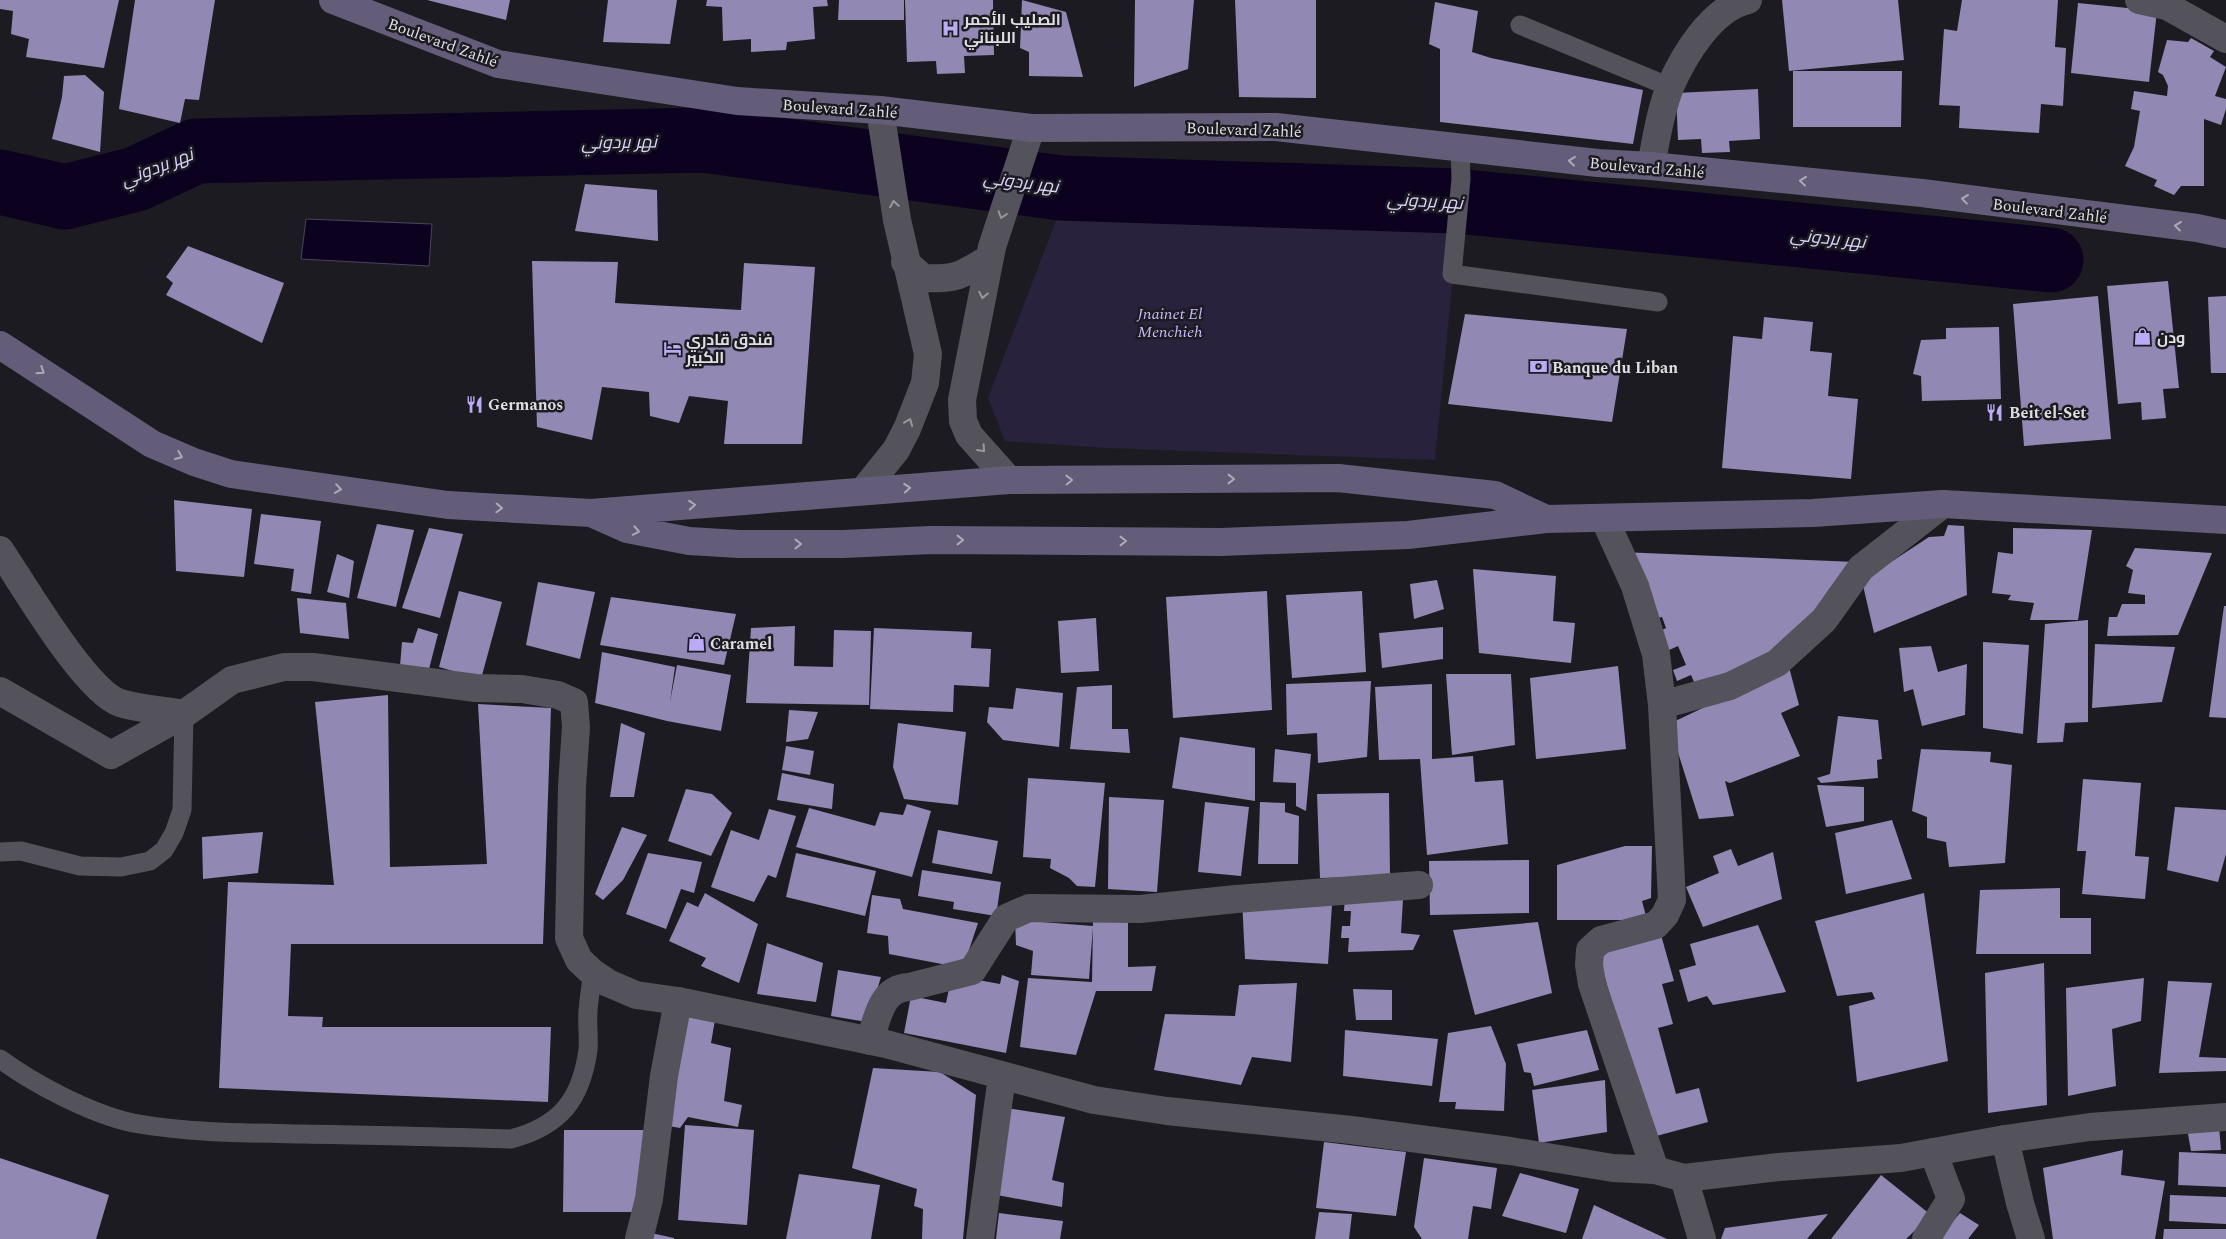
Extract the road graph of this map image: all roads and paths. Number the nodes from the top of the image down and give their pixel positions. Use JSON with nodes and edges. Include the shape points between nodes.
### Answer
{"nodes":[{"id":1,"x":333,"y":0,"type":"edge"},
{"id":2,"x":1748,"y":0,"type":"edge"},
{"id":3,"x":2139,"y":0,"type":"edge"},
{"id":4,"x":2198,"y":0,"type":"edge"},
{"id":5,"x":2167,"y":6,"type":"junction"},
{"id":6,"x":1520,"y":25,"type":"dead end"},
{"id":7,"x":2226,"y":39,"type":"edge"},
{"id":8,"x":1670,"y":87,"type":"junction"},
{"id":9,"x":880,"y":110,"type":"junction"},
{"id":10,"x":1027,"y":140,"type":"junction"},
{"id":11,"x":1460,"y":148,"type":"junction"},
{"id":12,"x":1651,"y":166,"type":"junction"},
{"id":13,"x":2226,"y":234,"type":"edge"},
{"id":14,"x":991,"y":252,"type":"junction"},
{"id":15,"x":905,"y":257,"type":"junction"},
{"id":16,"x":1658,"y":302,"type":"dead end"},
{"id":17,"x":0,"y":345,"type":"edge"},
{"id":18,"x":1009,"y":480,"type":"junction"},
{"id":19,"x":863,"y":492,"type":"junction"},
{"id":20,"x":1943,"y":504,"type":"junction"},
{"id":21,"x":591,"y":513,"type":"junction"},
{"id":22,"x":1604,"y":518,"type":"junction"},
{"id":23,"x":1546,"y":519,"type":"junction"},
{"id":24,"x":2226,"y":520,"type":"edge"},
{"id":25,"x":0,"y":550,"type":"edge"},
{"id":26,"x":0,"y":691,"type":"edge"},
{"id":27,"x":1662,"y":705,"type":"junction"},
{"id":28,"x":184,"y":714,"type":"junction"},
{"id":29,"x":0,"y":852,"type":"edge"},
{"id":30,"x":1419,"y":885,"type":"dead end"},
{"id":31,"x":593,"y":973,"type":"junction"},
{"id":32,"x":678,"y":1001,"type":"junction"},
{"id":33,"x":870,"y":1041,"type":"junction"},
{"id":34,"x":0,"y":1059,"type":"edge"},
{"id":35,"x":1002,"y":1076,"type":"junction"},
{"id":36,"x":2226,"y":1117,"type":"edge"},
{"id":37,"x":2005,"y":1139,"type":"junction"},
{"id":38,"x":1933,"y":1152,"type":"junction"},
{"id":39,"x":1655,"y":1170,"type":"junction"},
{"id":40,"x":1684,"y":1178,"type":"junction"},
{"id":41,"x":639,"y":1239,"type":"edge"},
{"id":42,"x":980,"y":1239,"type":"edge"},
{"id":43,"x":1702,"y":1239,"type":"edge"},
{"id":44,"x":1926,"y":1239,"type":"edge"},
{"id":45,"x":2031,"y":1239,"type":"edge"}],
"edges":[{"from":1,"to":9,"type":"main road","name":"Boulevard Zahlé","via":[[498,64],[737,101]]},
{"from":2,"to":8,"type":"street","via":[[1726,10],[1705,28]]},
{"from":3,"to":5,"type":"street"},
{"from":4,"to":5,"type":"street"},
{"from":5,"to":7,"type":"street"},
{"from":6,"to":8,"type":"lane"},
{"from":8,"to":12,"type":"street"},
{"from":9,"to":10,"type":"main road","name":"Boulevard Zahlé"},
{"from":15,"to":9,"type":"street","one_way":true},
{"from":10,"to":11,"type":"main road","name":"Boulevard Zahlé","via":[[1276,127]]},
{"from":10,"to":14,"type":"street","one_way":true},
{"from":12,"to":11,"type":"main road","name":"Boulevard Zahlé","one_way":true,"via":[[1598,164]]},
{"from":11,"to":16,"type":"lane","via":[[1461,179],[1452,274]]},
{"from":13,"to":12,"type":"main road","name":"Boulevard Zahlé","one_way":true,"via":[[1922,193]]},
{"from":14,"to":15,"type":"street","via":[[963,274],[946,280],[923,278]]},
{"from":14,"to":18,"type":"street","one_way":true,"via":[[962,400],[963,422],[969,435]]},
{"from":19,"to":15,"type":"street","one_way":true,"via":[[896,450],[925,383],[928,354]]},
{"from":17,"to":21,"type":"main road","one_way":true,"via":[[152,444],[231,474],[448,505]]},
{"from":19,"to":18,"type":"main road","one_way":true},
{"from":18,"to":23,"type":"main road","one_way":true,"via":[[1338,478],[1495,495]]},
{"from":21,"to":19,"type":"main road","one_way":true},
{"from":20,"to":22,"type":"main road","via":[[1814,513]]},
{"from":20,"to":24,"type":"main road"},
{"from":20,"to":27,"type":"street","via":[[1861,568],[1824,620],[1778,663],[1730,686]]},
{"from":21,"to":23,"type":"main road","one_way":true,"via":[[627,529],[689,541],[739,544],[931,540],[1221,542],[1408,535]]},
{"from":22,"to":23,"type":"main road"},
{"from":22,"to":27,"type":"street","via":[[1646,618],[1656,654]]},
{"from":25,"to":28,"type":"street","via":[[76,663],[101,692],[119,703]]},
{"from":26,"to":28,"type":"street","via":[[111,755]]},
{"from":27,"to":39,"type":"street","via":[[1672,900],[1666,915],[1656,925],[1601,940],[1590,950],[1589,965],[1592,984]]},
{"from":28,"to":29,"type":"lane","via":[[182,810],[164,850],[150,861],[121,866],[80,866],[20,851]]},
{"from":28,"to":31,"type":"street","via":[[232,680],[284,668],[313,667],[476,688],[522,689],[558,695],[574,702],[576,727],[569,938],[579,960]]},
{"from":30,"to":33,"type":"street","via":[[1140,910],[1028,908],[1006,918],[972,971],[890,992],[883,1002]]},
{"from":31,"to":32,"type":"street","via":[[636,995]]},
{"from":31,"to":34,"type":"lane","via":[[588,1010],[588,1048],[582,1080],[555,1121],[511,1139],[187,1130],[131,1122],[81,1105],[14,1070]]},
{"from":32,"to":33,"type":"street"},
{"from":32,"to":41,"type":"street","via":[[664,1076],[649,1198]]},
{"from":33,"to":35,"type":"street"},
{"from":35,"to":39,"type":"street","via":[[1094,1100],[1167,1111],[1351,1130],[1510,1150],[1613,1168]]},
{"from":35,"to":42,"type":"street"},
{"from":36,"to":37,"type":"street","via":[[2090,1127]]},
{"from":37,"to":38,"type":"street"},
{"from":37,"to":45,"type":"street"},
{"from":38,"to":40,"type":"street","via":[[1901,1158]]},
{"from":38,"to":44,"type":"street","via":[[1951,1199]]},
{"from":39,"to":40,"type":"street"},
{"from":40,"to":43,"type":"street"}]}
